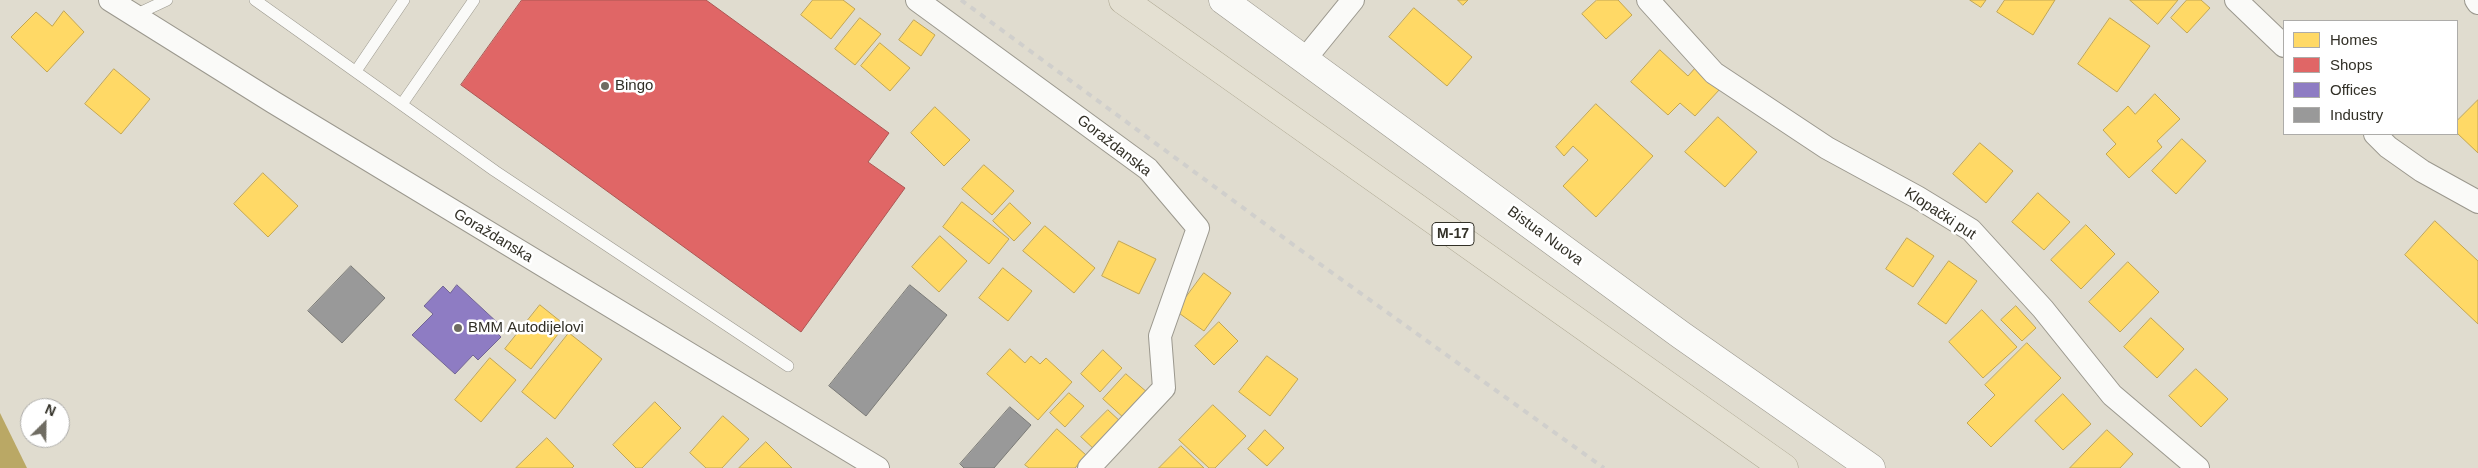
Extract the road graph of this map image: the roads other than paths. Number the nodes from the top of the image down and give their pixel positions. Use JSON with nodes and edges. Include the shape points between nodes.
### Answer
{"nodes":[{"id":1,"x":110,"y":0,"type":"edge"},
{"id":2,"x":167,"y":0,"type":"edge"},
{"id":3,"x":255,"y":0,"type":"edge"},
{"id":4,"x":404,"y":0,"type":"edge"},
{"id":5,"x":474,"y":0,"type":"edge"},
{"id":6,"x":917,"y":0,"type":"edge"},
{"id":7,"x":1123,"y":0,"type":"edge"},
{"id":8,"x":1223,"y":0,"type":"edge"},
{"id":9,"x":1352,"y":0,"type":"edge"},
{"id":10,"x":1648,"y":0,"type":"edge"},
{"id":11,"x":2236,"y":0,"type":"edge"},
{"id":12,"x":134,"y":15,"type":"junction"},
{"id":13,"x":2283,"y":45,"type":"edge"},
{"id":14,"x":1305,"y":59,"type":"junction"},
{"id":15,"x":356,"y":71,"type":"junction"},
{"id":16,"x":402,"y":104,"type":"junction"},
{"id":17,"x":2376,"y":135,"type":"edge"},
{"id":18,"x":2478,"y":202,"type":"edge"},
{"id":19,"x":788,"y":366,"type":"dead end"},
{"id":20,"x":878,"y":468,"type":"edge"},
{"id":21,"x":1089,"y":468,"type":"edge"},
{"id":22,"x":1784,"y":468,"type":"edge"},
{"id":23,"x":1870,"y":468,"type":"edge"},
{"id":24,"x":2198,"y":468,"type":"edge"}],
"edges":[{"from":1,"to":12,"type":"street","name":"Goraždanska"},
{"from":2,"to":12,"type":"lane"},
{"from":3,"to":15,"type":"lane"},
{"from":4,"to":15,"type":"lane"},
{"from":5,"to":16,"type":"lane"},
{"from":6,"to":21,"type":"street","name":"Goraždanska","via":[[1148,169],[1198,228],[1160,336],[1164,388]]},
{"from":7,"to":22,"type":"highway","number":"M-17"},
{"from":8,"to":14,"type":"street","name":"Bistua Nuova"},
{"from":9,"to":14,"type":"street"},
{"from":10,"to":24,"type":"street","name":"Klopački put","via":[[1714,73],[1827,148],[1971,230],[2042,309],[2112,395]]},
{"from":11,"to":13,"type":"street"},
{"from":12,"to":20,"type":"street","name":"Goraždanska"},
{"from":14,"to":23,"type":"street","name":"Bistua Nuova","via":[[1649,312]]},
{"from":15,"to":16,"type":"lane"},
{"from":16,"to":19,"type":"lane","via":[[495,171]]},
{"from":17,"to":18,"type":"street","via":[[2422,171]]}]}
